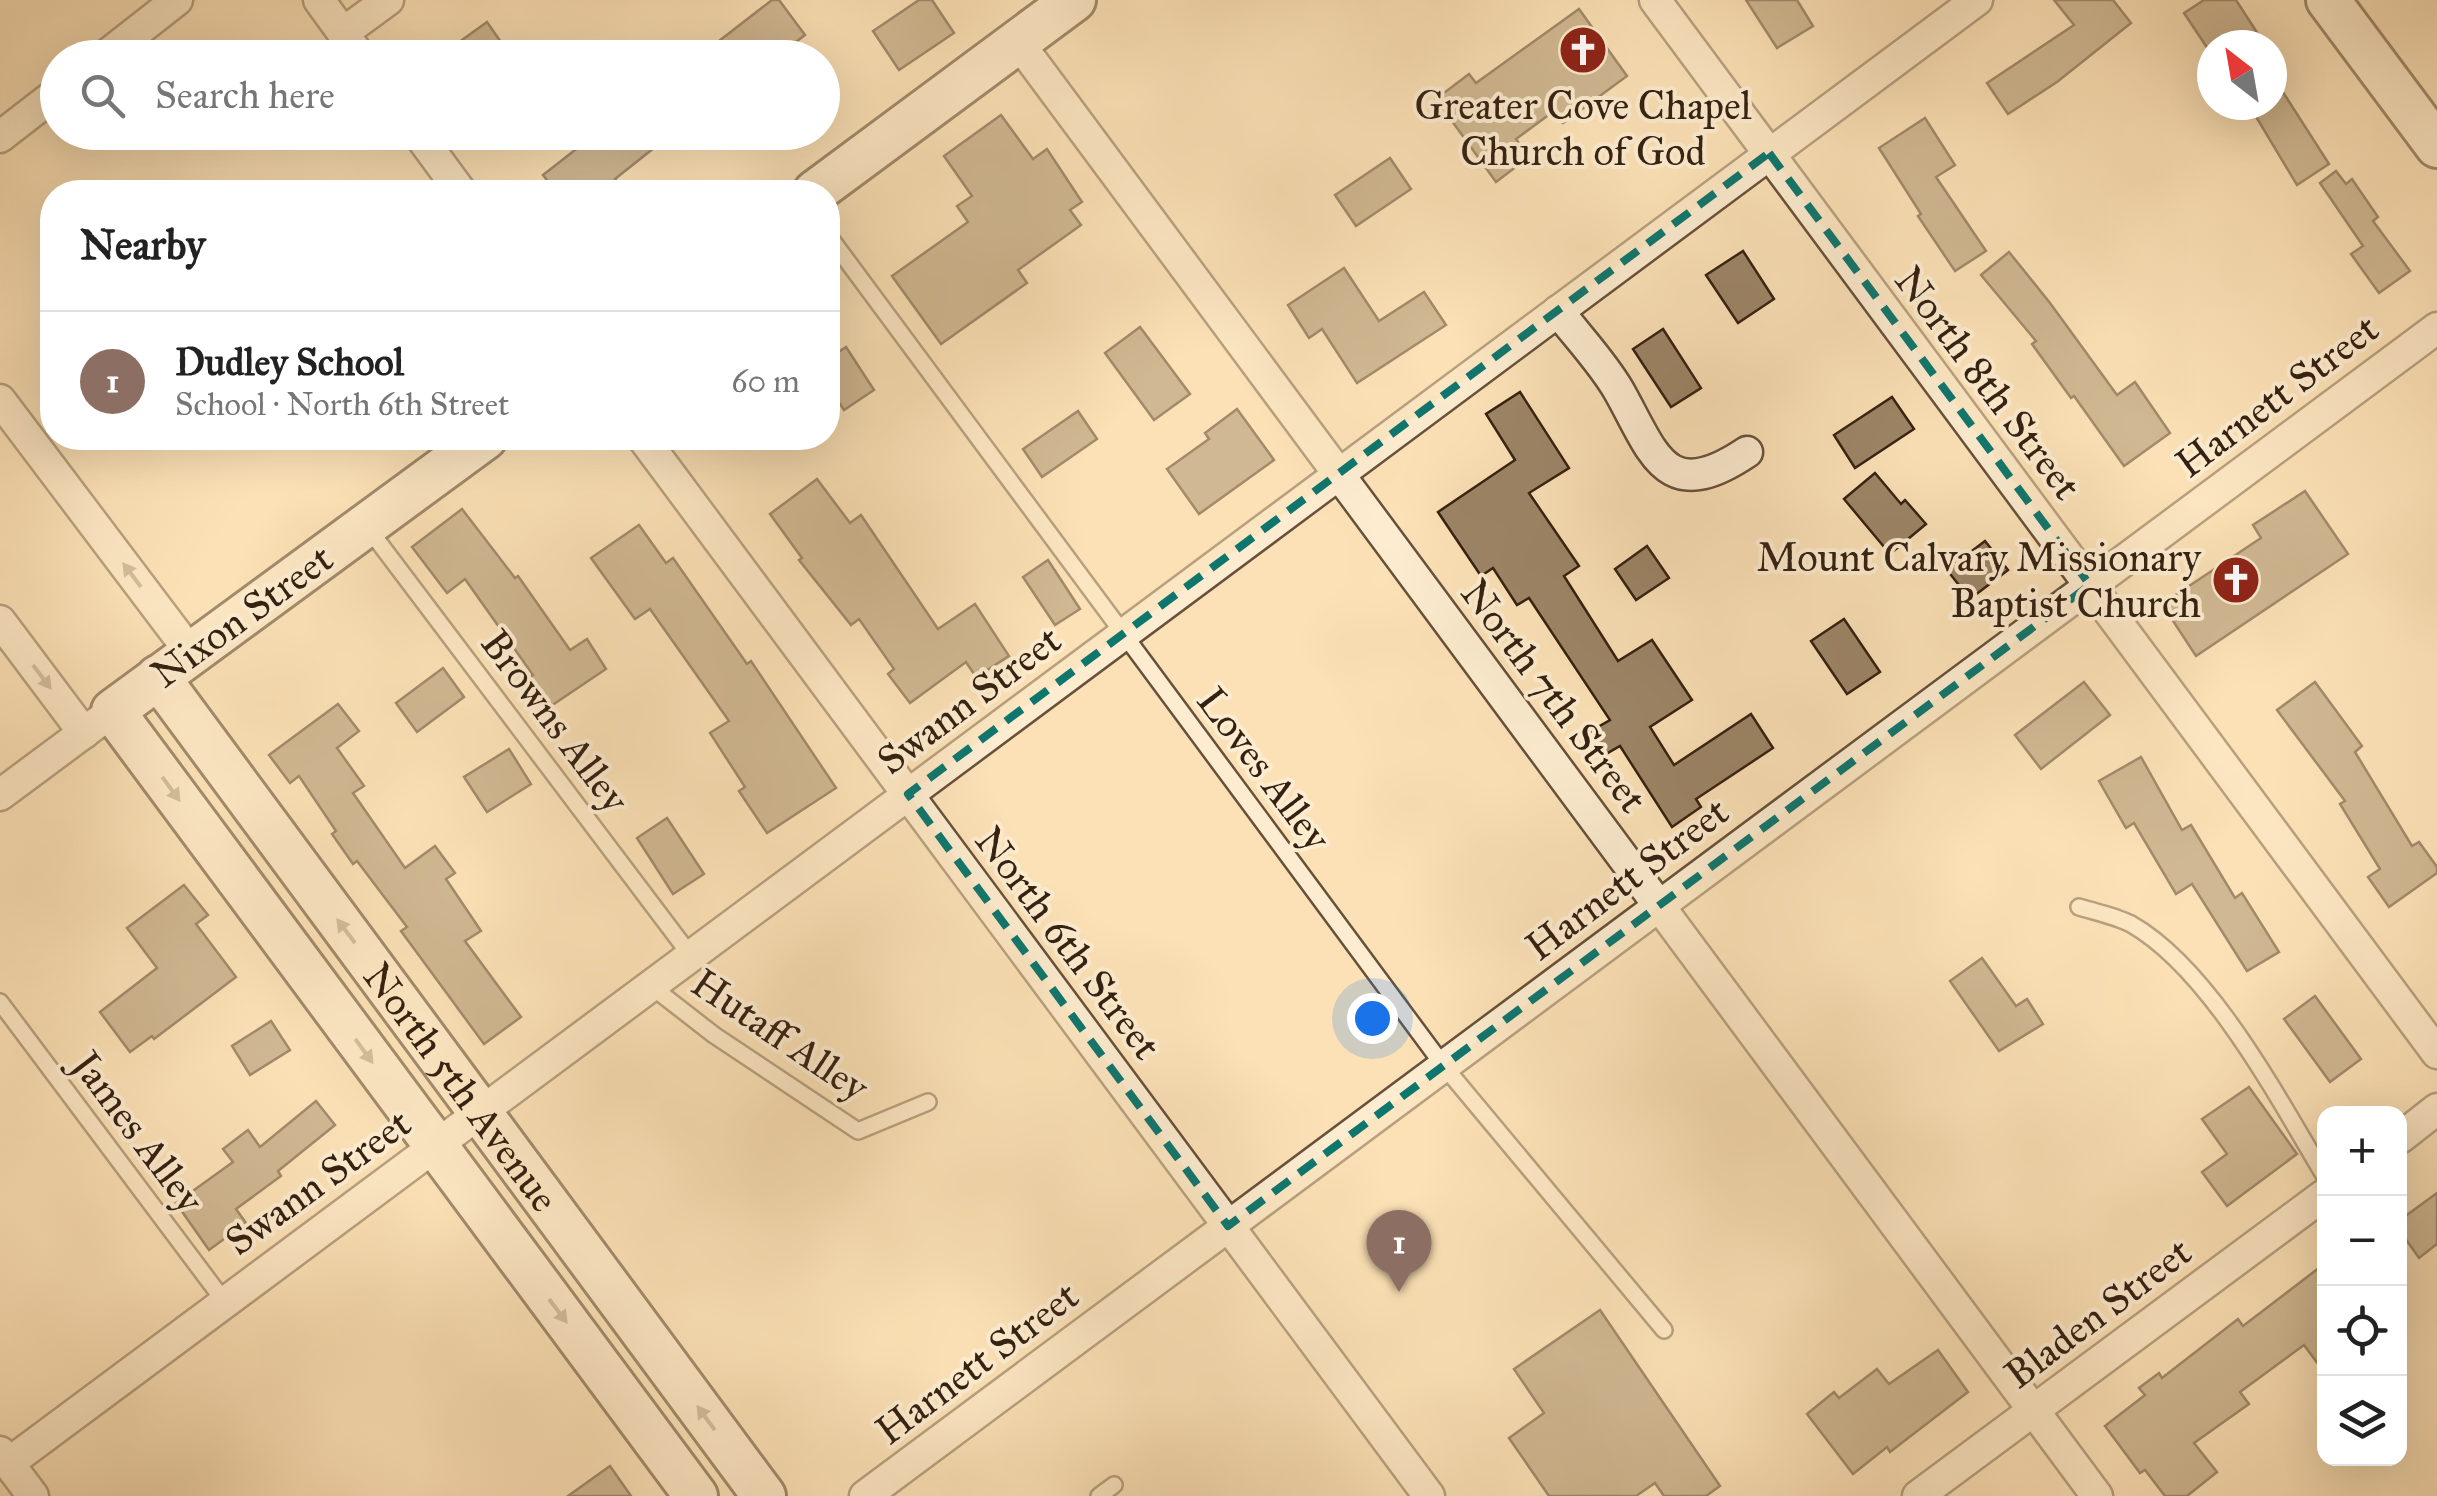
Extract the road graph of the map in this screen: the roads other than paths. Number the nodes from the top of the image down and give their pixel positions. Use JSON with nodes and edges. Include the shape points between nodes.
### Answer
{"nodes":[{"id":1,"x":178,"y":0,"type":"edge"},
{"id":2,"x":318,"y":0,"type":"edge"},
{"id":3,"x":388,"y":0,"type":"edge"},
{"id":4,"x":1074,"y":0,"type":"edge"},
{"id":5,"x":1655,"y":0,"type":"edge"},
{"id":6,"x":1977,"y":0,"type":"edge"},
{"id":7,"x":2328,"y":0,"type":"edge"},
{"id":8,"x":126,"y":40,"type":"edge"},
{"id":9,"x":348,"y":40,"type":"edge"},
{"id":10,"x":357,"y":40,"type":"edge"},
{"id":11,"x":1018,"y":42,"type":"junction"},
{"id":12,"x":40,"y":106,"type":"edge"},
{"id":13,"x":0,"y":137,"type":"edge"},
{"id":14,"x":2437,"y":146,"type":"edge"},
{"id":15,"x":430,"y":150,"type":"edge"},
{"id":16,"x":1769,"y":154,"type":"junction"},
{"id":17,"x":452,"y":180,"type":"edge"},
{"id":18,"x":830,"y":180,"type":"edge"},
{"id":19,"x":840,"y":251,"type":"edge"},
{"id":20,"x":1558,"y":311,"type":"junction"},
{"id":21,"x":2437,"y":328,"type":"edge"},
{"id":22,"x":0,"y":400,"type":"edge"},
{"id":23,"x":469,"y":450,"type":"edge"},
{"id":24,"x":652,"y":450,"type":"edge"},
{"id":25,"x":1747,"y":452,"type":"dead end"},
{"id":26,"x":1338,"y":474,"type":"junction"},
{"id":27,"x":366,"y":526,"type":"junction"},
{"id":28,"x":2090,"y":585,"type":"junction"},
{"id":29,"x":0,"y":621,"type":"edge"},
{"id":30,"x":1122,"y":634,"type":"junction"},
{"id":31,"x":174,"y":665,"type":"junction"},
{"id":32,"x":98,"y":722,"type":"junction"},
{"id":33,"x":908,"y":794,"type":"junction"},
{"id":34,"x":0,"y":796,"type":"edge"},
{"id":35,"x":1660,"y":904,"type":"junction"},
{"id":36,"x":2079,"y":906,"type":"dead end"},
{"id":37,"x":692,"y":956,"type":"junction"},
{"id":38,"x":651,"y":986,"type":"junction"},
{"id":39,"x":0,"y":1002,"type":"edge"},
{"id":40,"x":2437,"y":1053,"type":"edge"},
{"id":41,"x":1444,"y":1065,"type":"junction"},
{"id":42,"x":928,"y":1102,"type":"dead end"},
{"id":43,"x":2437,"y":1109,"type":"edge"},
{"id":44,"x":480,"y":1112,"type":"junction"},
{"id":45,"x":2407,"y":1133,"type":"edge"},
{"id":46,"x":434,"y":1146,"type":"junction"},
{"id":47,"x":2317,"y":1164,"type":"edge"},
{"id":48,"x":2321,"y":1196,"type":"edge"},
{"id":49,"x":1228,"y":1226,"type":"junction"},
{"id":50,"x":224,"y":1301,"type":"junction"},
{"id":51,"x":1664,"y":1330,"type":"dead end"},
{"id":52,"x":2033,"y":1411,"type":"junction"},
{"id":53,"x":4,"y":1458,"type":"edge"},
{"id":54,"x":1114,"y":1486,"type":"dead end"},
{"id":55,"x":33,"y":1496,"type":"edge"},
{"id":56,"x":696,"y":1496,"type":"edge"},
{"id":57,"x":764,"y":1496,"type":"edge"},
{"id":58,"x":865,"y":1496,"type":"edge"},
{"id":59,"x":1099,"y":1496,"type":"edge"},
{"id":60,"x":1429,"y":1496,"type":"edge"},
{"id":61,"x":1918,"y":1496,"type":"edge"},
{"id":62,"x":2097,"y":1496,"type":"edge"}],
"edges":[{"from":1,"to":8,"type":"street"},
{"from":2,"to":9,"type":"street"},
{"from":3,"to":10,"type":"street"},
{"from":4,"to":11,"type":"street"},
{"from":5,"to":16,"type":"street","name":"North 8th Street"},
{"from":6,"to":16,"type":"street","name":"Swann Street"},
{"from":7,"to":14,"type":"street"},
{"from":11,"to":18,"type":"street"},
{"from":11,"to":26,"type":"street","name":"North 7th Street"},
{"from":12,"to":13,"type":"street"},
{"from":15,"to":17,"type":"street"},
{"from":16,"to":20,"type":"street","name":"Swann Street"},
{"from":16,"to":28,"type":"street","name":"North 8th Street"},
{"from":19,"to":30,"type":"lane","name":"Loves Alley"},
{"from":20,"to":25,"type":"street","via":[[1672,472],[1697,474]]},
{"from":20,"to":26,"type":"street","name":"Swann Street"},
{"from":21,"to":28,"type":"street","name":"Harnett Street"},
{"from":31,"to":22,"type":"street","one_way":true},
{"from":23,"to":27,"type":"street","name":"Nixon Street"},
{"from":24,"to":33,"type":"street","name":"North 6th Street"},
{"from":26,"to":30,"type":"street","name":"Swann Street"},
{"from":26,"to":35,"type":"street","name":"North 7th Street"},
{"from":27,"to":31,"type":"street","name":"Nixon Street"},
{"from":27,"to":37,"type":"lane","name":"Browns Alley"},
{"from":28,"to":35,"type":"street","name":"Harnett Street"},
{"from":28,"to":40,"type":"street","name":"North 8th Street"},
{"from":29,"to":32,"type":"street","one_way":true},
{"from":30,"to":33,"type":"street","name":"Swann Street"},
{"from":30,"to":41,"type":"lane","name":"Loves Alley"},
{"from":31,"to":32,"type":"street","name":"Nixon Street"},
{"from":44,"to":31,"type":"street","name":"North 5th Avenue","one_way":true},
{"from":32,"to":34,"type":"street","name":"Nixon Street"},
{"from":32,"to":46,"type":"street","name":"North 5th Avenue","one_way":true},
{"from":33,"to":37,"type":"street","name":"Swann Street"},
{"from":33,"to":49,"type":"street","name":"North 6th Street"},
{"from":35,"to":41,"type":"street","name":"Harnett Street"},
{"from":35,"to":52,"type":"street","name":"North 7th Street"},
{"from":36,"to":47,"type":"lane","via":[[2130,924],[2163,948],[2221,1010]]},
{"from":37,"to":38,"type":"street","name":"Swann Street"},
{"from":38,"to":42,"type":"lane","name":"Hutaff Alley","via":[[858,1131]]},
{"from":38,"to":44,"type":"street","name":"Swann Street"},
{"from":39,"to":50,"type":"lane","name":"James Alley"},
{"from":41,"to":49,"type":"street","name":"Harnett Street"},
{"from":41,"to":51,"type":"lane","name":"Loves Alley"},
{"from":43,"to":45,"type":"street"},
{"from":44,"to":46,"type":"street","name":"Swann Street"},
{"from":57,"to":44,"type":"street","name":"North 5th Avenue","one_way":true},
{"from":46,"to":50,"type":"street","name":"Swann Street"},
{"from":46,"to":56,"type":"street","name":"North 5th Avenue","one_way":true},
{"from":48,"to":52,"type":"street","name":"Bladen Street"},
{"from":49,"to":58,"type":"street","name":"Harnett Street"},
{"from":49,"to":60,"type":"street","name":"North 6th Street"},
{"from":50,"to":53,"type":"street","name":"Swann Street"},
{"from":52,"to":61,"type":"street","name":"Bladen Street"},
{"from":52,"to":62,"type":"street","name":"North 7th Street"},
{"from":53,"to":55,"type":"street"},
{"from":54,"to":59,"type":"lane"}]}
